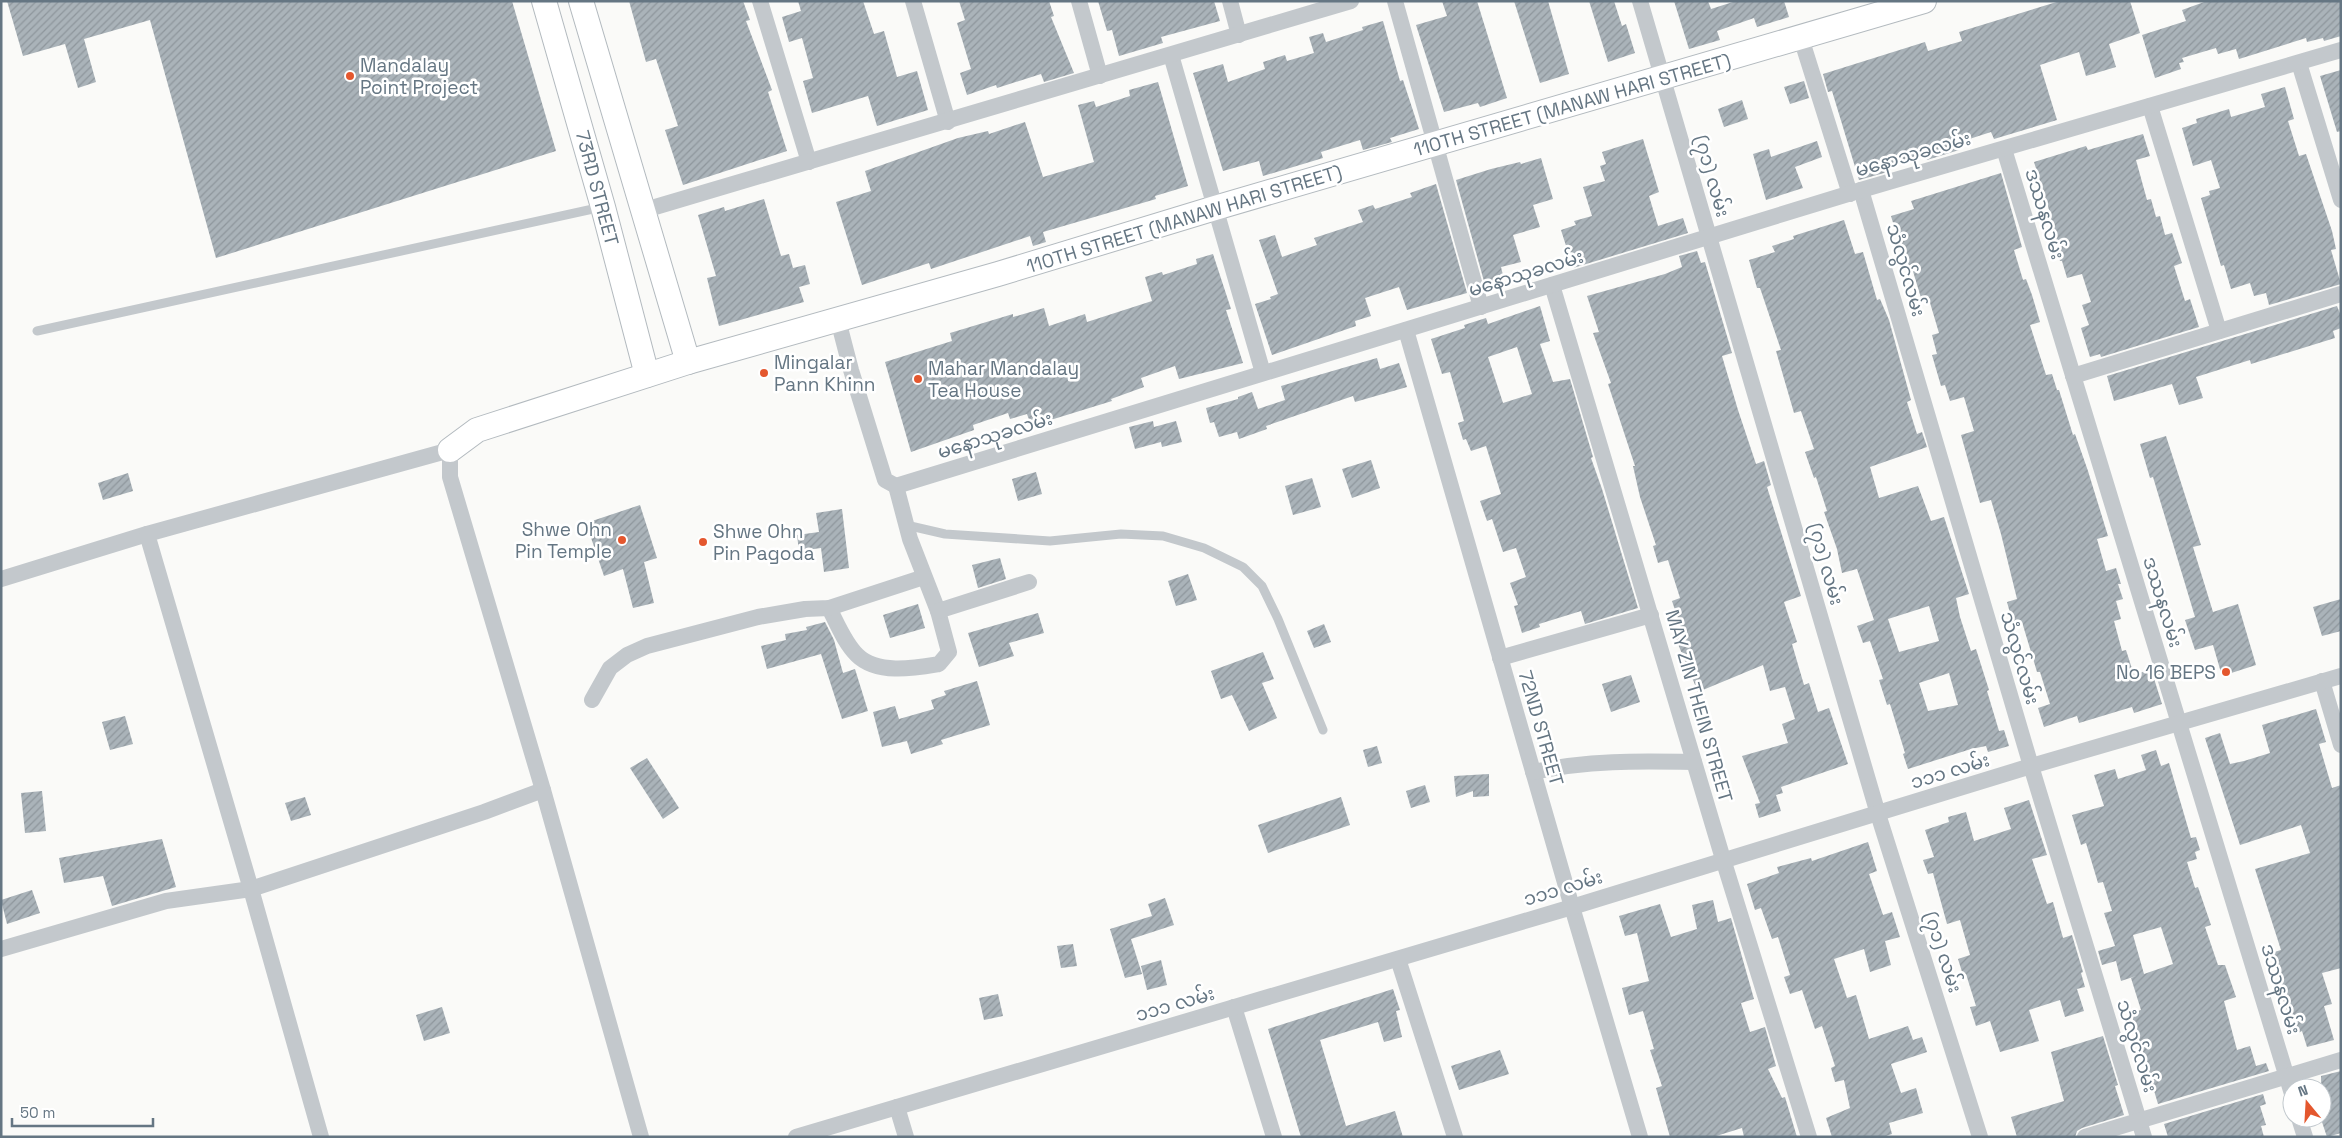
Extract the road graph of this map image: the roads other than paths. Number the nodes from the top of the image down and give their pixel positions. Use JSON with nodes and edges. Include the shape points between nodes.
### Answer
{"nodes":[{"id":1,"x":544,"y":1,"type":"edge"},
{"id":2,"x":581,"y":1,"type":"edge"},
{"id":3,"x":760,"y":1,"type":"edge"},
{"id":4,"x":913,"y":1,"type":"edge"},
{"id":5,"x":1079,"y":1,"type":"edge"},
{"id":6,"x":1230,"y":1,"type":"edge"},
{"id":7,"x":1351,"y":1,"type":"edge"},
{"id":8,"x":1395,"y":1,"type":"edge"},
{"id":9,"x":1640,"y":1,"type":"edge"},
{"id":10,"x":1924,"y":1,"type":"edge"},
{"id":11,"x":1239,"y":35,"type":"junction"},
{"id":12,"x":1801,"y":38,"type":"junction"},
{"id":13,"x":2341,"y":50,"type":"edge"},
{"id":14,"x":1170,"y":55,"type":"junction"},
{"id":15,"x":2299,"y":63,"type":"junction"},
{"id":16,"x":1100,"y":76,"type":"junction"},
{"id":17,"x":1662,"y":78,"type":"junction"},
{"id":18,"x":2150,"y":106,"type":"junction"},
{"id":19,"x":948,"y":122,"type":"junction"},
{"id":20,"x":1436,"y":145,"type":"junction"},
{"id":21,"x":2004,"y":149,"type":"junction"},
{"id":22,"x":808,"y":162,"type":"junction"},
{"id":23,"x":1856,"y":192,"type":"junction"},
{"id":24,"x":2341,"y":200,"type":"edge"},
{"id":25,"x":603,"y":207,"type":"junction"},
{"id":26,"x":1215,"y":208,"type":"junction"},
{"id":27,"x":645,"y":210,"type":"junction"},
{"id":28,"x":1709,"y":238,"type":"junction"},
{"id":29,"x":1552,"y":286,"type":"junction"},
{"id":30,"x":2341,"y":294,"type":"edge"},
{"id":31,"x":1481,"y":307,"type":"junction"},
{"id":32,"x":838,"y":320,"type":"junction"},
{"id":33,"x":1406,"y":330,"type":"junction"},
{"id":34,"x":2219,"y":331,"type":"junction"},
{"id":35,"x":37,"y":332,"type":"dead end"},
{"id":36,"x":688,"y":362,"type":"junction"},
{"id":37,"x":1263,"y":374,"type":"junction"},
{"id":38,"x":647,"y":375,"type":"junction"},
{"id":39,"x":2073,"y":376,"type":"junction"},
{"id":40,"x":450,"y":450,"type":"junction"},
{"id":41,"x":896,"y":486,"type":"junction"},
{"id":42,"x":906,"y":525,"type":"junction"},
{"id":43,"x":147,"y":534,"type":"junction"},
{"id":44,"x":924,"y":577,"type":"junction"},
{"id":45,"x":1,"y":579,"type":"edge"},
{"id":46,"x":1029,"y":582,"type":"dead end"},
{"id":47,"x":829,"y":608,"type":"junction"},
{"id":48,"x":938,"y":611,"type":"junction"},
{"id":49,"x":1651,"y":615,"type":"junction"},
{"id":50,"x":1500,"y":658,"type":"junction"},
{"id":51,"x":2341,"y":676,"type":"edge"},
{"id":52,"x":2322,"y":681,"type":"junction"},
{"id":53,"x":592,"y":700,"type":"dead end"},
{"id":54,"x":2179,"y":723,"type":"junction"},
{"id":55,"x":1323,"y":730,"type":"dead end"},
{"id":56,"x":2341,"y":745,"type":"edge"},
{"id":57,"x":1694,"y":762,"type":"junction"},
{"id":58,"x":2030,"y":766,"type":"junction"},
{"id":59,"x":1533,"y":772,"type":"junction"},
{"id":60,"x":543,"y":790,"type":"junction"},
{"id":61,"x":1878,"y":814,"type":"junction"},
{"id":62,"x":1723,"y":859,"type":"junction"},
{"id":63,"x":251,"y":889,"type":"junction"},
{"id":64,"x":1572,"y":907,"type":"junction"},
{"id":65,"x":1,"y":949,"type":"edge"},
{"id":66,"x":1398,"y":958,"type":"junction"},
{"id":67,"x":1234,"y":1007,"type":"junction"},
{"id":68,"x":2341,"y":1060,"type":"edge"},
{"id":69,"x":2286,"y":1076,"type":"junction"},
{"id":70,"x":897,"y":1107,"type":"junction"},
{"id":71,"x":2139,"y":1121,"type":"junction"},
{"id":72,"x":321,"y":1137,"type":"edge"},
{"id":73,"x":641,"y":1137,"type":"edge"},
{"id":74,"x":796,"y":1137,"type":"edge"},
{"id":75,"x":906,"y":1137,"type":"edge"},
{"id":76,"x":1274,"y":1137,"type":"edge"},
{"id":77,"x":1455,"y":1137,"type":"edge"},
{"id":78,"x":1640,"y":1137,"type":"edge"},
{"id":79,"x":1809,"y":1137,"type":"edge"},
{"id":80,"x":1980,"y":1137,"type":"edge"},
{"id":81,"x":2085,"y":1137,"type":"edge"},
{"id":82,"x":2144,"y":1137,"type":"edge"}],
"edges":[{"from":1,"to":25,"type":"main road","name":"73RD STREET"},
{"from":2,"to":27,"type":"main road","name":"73RD STREET"},
{"from":3,"to":22,"type":"street"},
{"from":4,"to":19,"type":"street"},
{"from":5,"to":16,"type":"street"},
{"from":6,"to":11,"type":"street"},
{"from":7,"to":11,"type":"street"},
{"from":8,"to":20,"type":"street"},
{"from":9,"to":17,"type":"street","name":"(၇၁) လမ်း"},
{"from":10,"to":12,"type":"main road","name":"110TH STREET (MANAW HARI STREET)"},
{"from":11,"to":14,"type":"street"},
{"from":12,"to":17,"type":"main road","name":"110TH STREET (MANAW HARI STREET)"},
{"from":12,"to":23,"type":"street","name":"သံလွင်လမ်း"},
{"from":13,"to":15,"type":"street","name":"မနောသုခလမ်း"},
{"from":14,"to":16,"type":"street"},
{"from":14,"to":26,"type":"street"},
{"from":15,"to":18,"type":"street","name":"မနောသုခလမ်း"},
{"from":15,"to":24,"type":"street"},
{"from":16,"to":19,"type":"street"},
{"from":17,"to":20,"type":"main road","name":"110TH STREET (MANAW HARI STREET)"},
{"from":17,"to":28,"type":"street","name":"(၇၁) လမ်း"},
{"from":18,"to":21,"type":"street","name":"မနောသုခလမ်း"},
{"from":18,"to":34,"type":"street"},
{"from":19,"to":22,"type":"street"},
{"from":20,"to":26,"type":"main road","name":"110TH STREET (MANAW HARI STREET)"},
{"from":20,"to":31,"type":"street"},
{"from":21,"to":23,"type":"street","name":"မနောသုခလမ်း"},
{"from":21,"to":39,"type":"street","name":"ဒဿနလမ်း"},
{"from":22,"to":27,"type":"street"},
{"from":23,"to":28,"type":"street","name":"မနောသုခလမ်း"},
{"from":23,"to":58,"type":"street","name":"သံလွင်လမ်း"},
{"from":25,"to":35,"type":"lane"},
{"from":25,"to":38,"type":"main road","name":"73RD STREET"},
{"from":26,"to":32,"type":"main road","name":"110TH STREET (MANAW HARI STREET)"},
{"from":26,"to":37,"type":"street"},
{"from":27,"to":36,"type":"main road","name":"73RD STREET"},
{"from":28,"to":29,"type":"street","name":"မနောသုခလမ်း"},
{"from":28,"to":61,"type":"street","name":"(၇၁) လမ်း"},
{"from":29,"to":31,"type":"street","name":"မနောသုခလမ်း"},
{"from":29,"to":49,"type":"street","name":"MAY ZIN THEIN STREET"},
{"from":30,"to":34,"type":"street"},
{"from":31,"to":33,"type":"street","name":"မနောသုခလမ်း"},
{"from":32,"to":36,"type":"main road","name":"110TH STREET (MANAW HARI STREET)"},
{"from":32,"to":41,"type":"street","via":[[885,480]]},
{"from":33,"to":37,"type":"street","name":"မနောသုခလမ်း"},
{"from":33,"to":50,"type":"street","name":"72ND STREET"},
{"from":34,"to":39,"type":"street"},
{"from":36,"to":38,"type":"main road","name":"110TH STREET (MANAW HARI STREET)"},
{"from":37,"to":41,"type":"street","name":"မနောသုခလမ်း"},
{"from":38,"to":40,"type":"main road","name":"110TH STREET (MANAW HARI STREET)","via":[[477,430]]},
{"from":39,"to":54,"type":"street","name":"ဒဿနလမ်း"},
{"from":40,"to":43,"type":"street"},
{"from":40,"to":60,"type":"street","via":[[450,478]]},
{"from":41,"to":42,"type":"street"},
{"from":42,"to":44,"type":"street"},
{"from":42,"to":55,"type":"lane","via":[[945,534],[1050,540],[1121,534],[1163,536],[1204,548],[1243,568],[1262,586]]},
{"from":43,"to":45,"type":"street"},
{"from":43,"to":63,"type":"street"},
{"from":44,"to":47,"type":"street"},
{"from":44,"to":48,"type":"street"},
{"from":46,"to":48,"type":"street"},
{"from":47,"to":48,"type":"street","via":[[857,656],[890,668],[917,668],[939,664],[945,659],[949,652]]},
{"from":47,"to":53,"type":"street","via":[[758,617],[647,646],[610,668]]},
{"from":49,"to":50,"type":"street"},
{"from":49,"to":57,"type":"street","name":"MAY ZIN THEIN STREET"},
{"from":50,"to":59,"type":"street","name":"72ND STREET"},
{"from":51,"to":52,"type":"street","name":"၁၁၁ လမ်း"},
{"from":52,"to":54,"type":"street","name":"၁၁၁ လမ်း"},
{"from":52,"to":56,"type":"street"},
{"from":54,"to":58,"type":"street","name":"၁၁၁ လမ်း"},
{"from":54,"to":69,"type":"street","name":"ဒဿနလမ်း"},
{"from":57,"to":59,"type":"street","via":[[1590,762]]},
{"from":57,"to":62,"type":"street","name":"MAY ZIN THEIN STREET"},
{"from":58,"to":61,"type":"street","name":"၁၁၁ လမ်း"},
{"from":58,"to":71,"type":"street","name":"သံလွင်လမ်း"},
{"from":59,"to":64,"type":"street","name":"72ND STREET"},
{"from":60,"to":63,"type":"street"},
{"from":60,"to":73,"type":"street"},
{"from":61,"to":62,"type":"street","name":"၁၁၁ လမ်း"},
{"from":61,"to":80,"type":"street","name":"(၇၁) လမ်း"},
{"from":62,"to":64,"type":"street","name":"၁၁၁ လမ်း"},
{"from":62,"to":79,"type":"street","name":"MAY ZIN THEIN STREET"},
{"from":63,"to":65,"type":"street","via":[[166,901]]},
{"from":63,"to":72,"type":"street"},
{"from":64,"to":66,"type":"street","name":"၁၁၁ လမ်း"},
{"from":64,"to":78,"type":"street","name":"72ND STREET"},
{"from":66,"to":67,"type":"street","name":"၁၁၁ လမ်း"},
{"from":66,"to":77,"type":"street"},
{"from":67,"to":70,"type":"street","name":"၁၁၁ လမ်း"},
{"from":67,"to":76,"type":"street"},
{"from":68,"to":69,"type":"street"},
{"from":69,"to":71,"type":"street"},
{"from":70,"to":74,"type":"street","name":"၁၁၁ လမ်း"},
{"from":70,"to":75,"type":"street"},
{"from":71,"to":81,"type":"street"},
{"from":71,"to":82,"type":"street","name":"သံလွင်လမ်း"}]}
